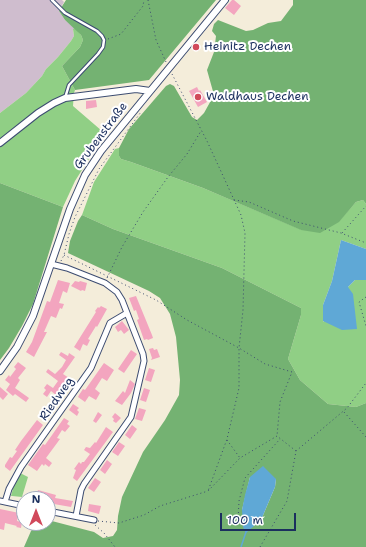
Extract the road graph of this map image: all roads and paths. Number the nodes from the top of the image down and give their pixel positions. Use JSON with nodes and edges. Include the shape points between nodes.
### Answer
{"nodes":[{"id":1,"x":52,"y":0,"type":"edge"},
{"id":2,"x":144,"y":0,"type":"edge"},
{"id":3,"x":148,"y":0,"type":"edge"},
{"id":4,"x":225,"y":0,"type":"edge"},
{"id":5,"x":104,"y":40,"type":"junction"},
{"id":6,"x":169,"y":68,"type":"junction"},
{"id":7,"x":150,"y":91,"type":"junction"},
{"id":8,"x":65,"y":98,"type":"junction"},
{"id":9,"x":145,"y":107,"type":"dead end"},
{"id":10,"x":201,"y":130,"type":"junction"},
{"id":11,"x":0,"y":143,"type":"edge"},
{"id":12,"x":233,"y":200,"type":"junction"},
{"id":13,"x":366,"y":206,"type":"edge"},
{"id":14,"x":341,"y":233,"type":"junction"},
{"id":15,"x":366,"y":243,"type":"edge"},
{"id":16,"x":64,"y":255,"type":"junction"},
{"id":17,"x":51,"y":264,"type":"junction"},
{"id":18,"x":59,"y":266,"type":"junction"},
{"id":19,"x":108,"y":276,"type":"junction"},
{"id":20,"x":366,"y":297,"type":"edge"},
{"id":21,"x":127,"y":313,"type":"junction"},
{"id":22,"x":366,"y":326,"type":"edge"},
{"id":23,"x":239,"y":348,"type":"junction"},
{"id":24,"x":0,"y":371,"type":"edge"},
{"id":25,"x":366,"y":382,"type":"edge"},
{"id":26,"x":343,"y":411,"type":"junction"},
{"id":27,"x":277,"y":436,"type":"junction"},
{"id":28,"x":366,"y":437,"type":"edge"},
{"id":29,"x":227,"y":439,"type":"junction"},
{"id":30,"x":280,"y":439,"type":"junction"},
{"id":31,"x":296,"y":451,"type":"junction"},
{"id":32,"x":240,"y":458,"type":"junction"},
{"id":33,"x":208,"y":491,"type":"junction"},
{"id":34,"x":2,"y":502,"type":"edge"},
{"id":35,"x":16,"y":505,"type":"edge"},
{"id":36,"x":56,"y":512,"type":"edge"},
{"id":37,"x":76,"y":516,"type":"junction"},
{"id":38,"x":91,"y":520,"type":"junction"},
{"id":39,"x":238,"y":521,"type":"dead end"},
{"id":40,"x":115,"y":547,"type":"edge"},
{"id":41,"x":260,"y":547,"type":"edge"}],
"edges":[{"from":1,"to":5,"type":"lane","via":[[65,13],[97,31]]},
{"from":2,"to":5,"type":"path","via":[[143,6],[121,34]]},
{"from":3,"to":6,"type":"path","via":[[156,40]]},
{"from":4,"to":6,"type":"street","name":"Grubenstraße"},
{"from":5,"to":8,"type":"lane","via":[[98,54],[69,85]]},
{"from":6,"to":7,"type":"street","name":"Grubenstraße"},
{"from":6,"to":10,"type":"path"},
{"from":7,"to":8,"type":"street","via":[[136,89]]},
{"from":7,"to":17,"type":"street","name":"Grubenstraße","via":[[101,151],[85,175]]},
{"from":8,"to":11,"type":"street","via":[[38,113]]},
{"from":9,"to":16,"type":"path","via":[[100,169],[75,217]]},
{"from":10,"to":12,"type":"path"},
{"from":10,"to":19,"type":"path","via":[[187,154],[143,212],[122,246]]},
{"from":12,"to":14,"type":"path","via":[[249,202],[293,221]]},
{"from":12,"to":23,"type":"path","via":[[241,215],[245,233],[243,310]]},
{"from":13,"to":14,"type":"path"},
{"from":14,"to":15,"type":"path"},
{"from":16,"to":18,"type":"path"},
{"from":16,"to":19,"type":"path"},
{"from":17,"to":18,"type":"street"},
{"from":17,"to":24,"type":"street","name":"Grubenstraße","via":[[41,296],[25,332]]},
{"from":18,"to":21,"type":"street","via":[[112,287],[122,300]]},
{"from":19,"to":23,"type":"path","via":[[156,300]]},
{"from":20,"to":22,"type":"path","via":[[359,302]]},
{"from":21,"to":34,"type":"street","name":"Riedweg","via":[[110,323],[91,368],[21,467]]},
{"from":21,"to":37,"type":"street","via":[[144,361],[132,410],[127,423],[84,484]]},
{"from":23,"to":27,"type":"path","via":[[265,364],[292,372],[280,402]]},
{"from":23,"to":29,"type":"path","via":[[239,388]]},
{"from":25,"to":26,"type":"path","via":[[348,408]]},
{"from":26,"to":28,"type":"path"},
{"from":26,"to":31,"type":"path"},
{"from":27,"to":30,"type":"path"},
{"from":27,"to":32,"type":"path"},
{"from":29,"to":32,"type":"path"},
{"from":29,"to":33,"type":"path"},
{"from":30,"to":31,"type":"path"},
{"from":30,"to":39,"type":"path","via":[[245,478],[239,501]]},
{"from":31,"to":41,"type":"path","via":[[287,501]]},
{"from":32,"to":33,"type":"path"},
{"from":33,"to":38,"type":"path","via":[[118,523]]},
{"from":34,"to":35,"type":"street"},
{"from":36,"to":37,"type":"street"},
{"from":37,"to":38,"type":"street"},
{"from":38,"to":40,"type":"path"}]}
